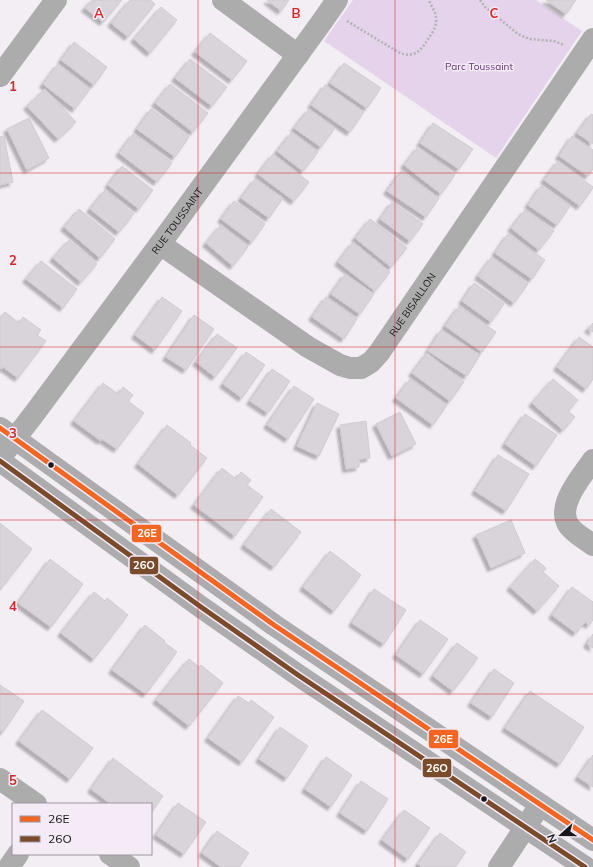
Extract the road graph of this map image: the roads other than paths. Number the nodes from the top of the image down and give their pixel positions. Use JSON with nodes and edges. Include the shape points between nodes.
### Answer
{"nodes":[{"id":1,"x":56,"y":0,"type":"edge"},
{"id":2,"x":222,"y":0,"type":"edge"},
{"id":3,"x":332,"y":6,"type":"edge"},
{"id":4,"x":587,"y":48,"type":"edge"},
{"id":5,"x":298,"y":55,"type":"junction"},
{"id":6,"x":0,"y":76,"type":"edge"},
{"id":7,"x":160,"y":244,"type":"junction"},
{"id":8,"x":7,"y":434,"type":"edge"},
{"id":9,"x":0,"y":458,"type":"edge"},
{"id":10,"x":593,"y":460,"type":"edge"},
{"id":11,"x":0,"y":461,"type":"edge"},
{"id":12,"x":593,"y":545,"type":"edge"},
{"id":13,"x":0,"y":778,"type":"edge"},
{"id":14,"x":35,"y":803,"type":"edge"},
{"id":15,"x":540,"y":805,"type":"junction"},
{"id":16,"x":525,"y":827,"type":"junction"},
{"id":17,"x":593,"y":840,"type":"edge"},
{"id":18,"x":17,"y":855,"type":"edge"},
{"id":19,"x":111,"y":855,"type":"edge"},
{"id":20,"x":9,"y":867,"type":"edge"},
{"id":21,"x":129,"y":867,"type":"edge"},
{"id":22,"x":499,"y":867,"type":"edge"},
{"id":23,"x":585,"y":867,"type":"edge"}],
"edges":[{"from":1,"to":6,"type":"street"},
{"from":2,"to":5,"type":"street"},
{"from":3,"to":5,"type":"street","name":"RUE TOUSSAINT"},
{"from":4,"to":7,"type":"street","name":"RUE BISAILLON","via":[[379,353],[361,368],[350,368],[308,347]]},
{"from":5,"to":7,"type":"street","name":"RUE TOUSSAINT"},
{"from":7,"to":8,"type":"street","name":"RUE TOUSSAINT","via":[[34,414]]},
{"from":8,"to":9,"type":"street","name":"RUE TOUSSAINT"},
{"from":8,"to":15,"type":"street","via":[[270,622]]},
{"from":10,"to":12,"type":"street","via":[[567,500],[565,512],[567,522],[574,532]]},
{"from":11,"to":16,"type":"street","via":[[201,607]]},
{"from":13,"to":14,"type":"street"},
{"from":15,"to":16,"type":"street"},
{"from":15,"to":17,"type":"street"},
{"from":16,"to":22,"type":"street"},
{"from":16,"to":23,"type":"street"},
{"from":18,"to":20,"type":"street"},
{"from":19,"to":21,"type":"street"}]}
